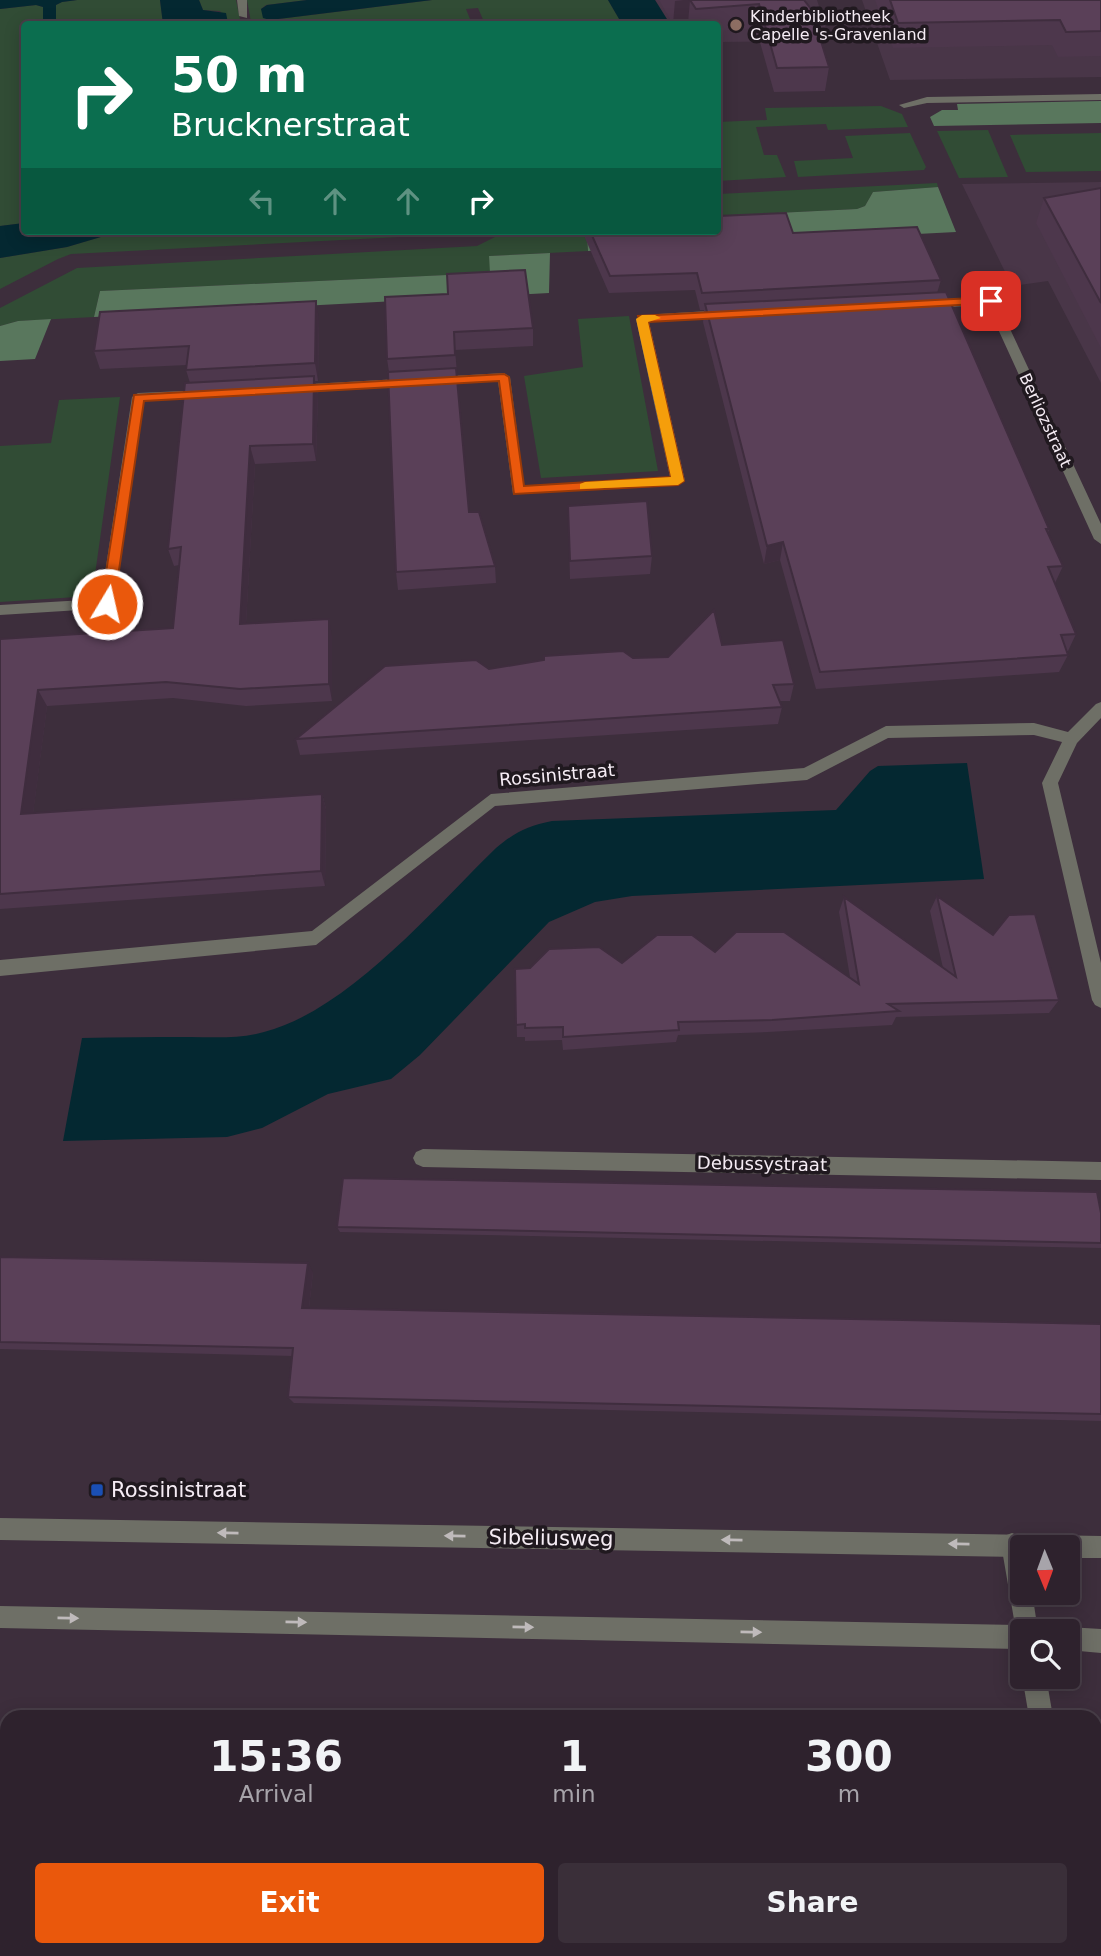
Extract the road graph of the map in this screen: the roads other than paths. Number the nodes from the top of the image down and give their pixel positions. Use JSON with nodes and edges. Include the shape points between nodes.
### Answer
{"nodes":[{"id":1,"x":242,"y":0,"type":"edge"},
{"id":2,"x":244,"y":16,"type":"dead end"},
{"id":3,"x":1101,"y":97,"type":"edge"},
{"id":4,"x":904,"y":105,"type":"dead end"},
{"id":5,"x":907,"y":305,"type":"edge"},
{"id":6,"x":740,"y":314,"type":"edge"},
{"id":7,"x":274,"y":390,"type":"edge"},
{"id":8,"x":220,"y":393,"type":"edge"},
{"id":9,"x":1101,"y":539,"type":"edge"},
{"id":10,"x":0,"y":610,"type":"edge"},
{"id":11,"x":1101,"y":708,"type":"edge"},
{"id":12,"x":1071,"y":739,"type":"junction"},
{"id":13,"x":1093,"y":927,"type":"edge"},
{"id":14,"x":0,"y":968,"type":"edge"},
{"id":15,"x":1101,"y":1000,"type":"edge"},
{"id":16,"x":423,"y":1158,"type":"dead end"},
{"id":17,"x":1101,"y":1171,"type":"edge"},
{"id":18,"x":0,"y":1529,"type":"edge"},
{"id":19,"x":1010,"y":1544,"type":"edge"},
{"id":20,"x":1080,"y":1546,"type":"edge"},
{"id":21,"x":1101,"y":1547,"type":"edge"},
{"id":22,"x":0,"y":1617,"type":"edge"},
{"id":23,"x":1010,"y":1637,"type":"edge"},
{"id":24,"x":1080,"y":1640,"type":"edge"},
{"id":25,"x":1101,"y":1641,"type":"edge"},
{"id":26,"x":1036,"y":1689,"type":"edge"},
{"id":27,"x":1040,"y":1710,"type":"edge"}],
"edges":[{"from":1,"to":2,"type":"street"},
{"from":3,"to":4,"type":"street","via":[[927,100]]},
{"from":5,"to":9,"type":"street","name":"Berliozstraat","via":[[991,301]]},
{"from":6,"to":7,"type":"street","via":[[642,319],[678,481],[518,491],[504,377]]},
{"from":8,"to":10,"type":"street","via":[[138,397],[107,604]]},
{"from":11,"to":12,"type":"street"},
{"from":12,"to":13,"type":"street","via":[[1050,783]]},
{"from":12,"to":14,"type":"street","name":"Rossinistraat","via":[[1034,729],[886,733],[807,774],[491,800],[316,939]]},
{"from":13,"to":15,"type":"street"},
{"from":16,"to":17,"type":"street","name":"Debussystraat"},
{"from":19,"to":18,"type":"street","name":"Sibeliusweg","one_way":true},
{"from":20,"to":21,"type":"street","name":"Sibeliusweg"},
{"from":22,"to":23,"type":"street","one_way":true},
{"from":24,"to":25,"type":"street"},
{"from":26,"to":27,"type":"street"}]}
